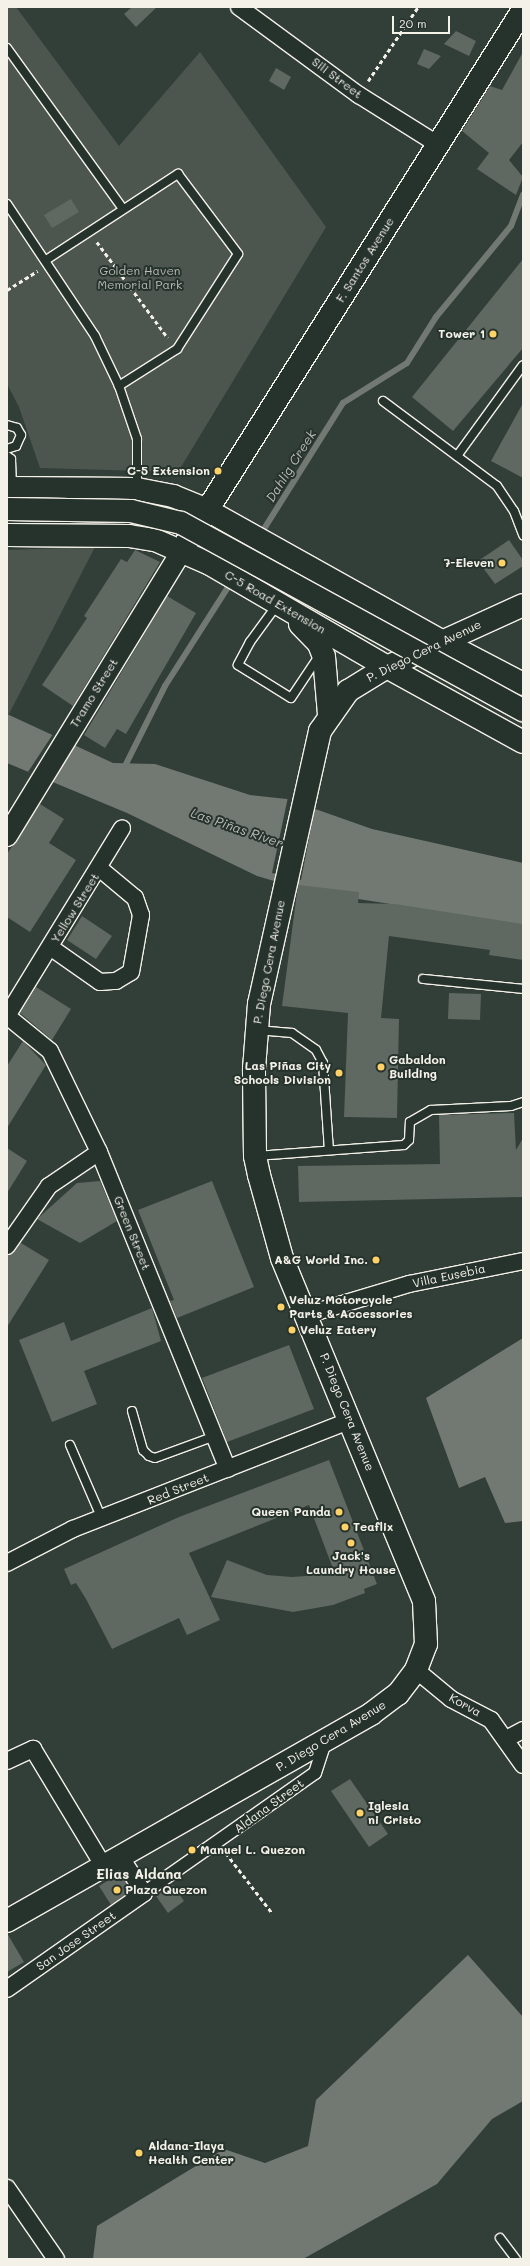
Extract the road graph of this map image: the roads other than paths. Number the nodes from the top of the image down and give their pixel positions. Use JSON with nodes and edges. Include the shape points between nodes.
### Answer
{"nodes":[{"id":1,"x":239,"y":7,"type":"edge"},
{"id":2,"x":523,"y":10,"type":"edge"},
{"id":3,"x":7,"y":48,"type":"edge"},
{"id":4,"x":437,"y":144,"type":"junction"},
{"id":5,"x":7,"y":204,"type":"edge"},
{"id":6,"x":123,"y":209,"type":"junction"},
{"id":7,"x":48,"y":262,"type":"junction"},
{"id":8,"x":523,"y":365,"type":"edge"},
{"id":9,"x":119,"y":386,"type":"junction"},
{"id":10,"x":383,"y":401,"type":"dead end"},
{"id":11,"x":8,"y":424,"type":"edge"},
{"id":12,"x":8,"y":453,"type":"edge"},
{"id":13,"x":457,"y":456,"type":"junction"},
{"id":14,"x":137,"y":489,"type":"junction"},
{"id":15,"x":9,"y":495,"type":"edge"},
{"id":16,"x":207,"y":510,"type":"junction"},
{"id":17,"x":514,"y":512,"type":"junction"},
{"id":18,"x":523,"y":516,"type":"edge"},
{"id":19,"x":7,"y":535,"type":"edge"},
{"id":20,"x":523,"y":535,"type":"edge"},
{"id":21,"x":182,"y":550,"type":"junction"},
{"id":22,"x":276,"y":604,"type":"junction"},
{"id":23,"x":523,"y":605,"type":"edge"},
{"id":24,"x":441,"y":641,"type":"junction"},
{"id":25,"x":322,"y":652,"type":"junction"},
{"id":26,"x":387,"y":667,"type":"junction"},
{"id":27,"x":523,"y":684,"type":"edge"},
{"id":28,"x":523,"y":710,"type":"edge"},
{"id":29,"x":329,"y":714,"type":"junction"},
{"id":30,"x":523,"y":742,"type":"edge"},
{"id":31,"x":122,"y":828,"type":"dead end"},
{"id":32,"x":7,"y":836,"type":"edge"},
{"id":33,"x":99,"y":868,"type":"junction"},
{"id":34,"x":50,"y":948,"type":"junction"},
{"id":35,"x":423,"y":979,"type":"dead end"},
{"id":36,"x":523,"y":989,"type":"edge"},
{"id":37,"x":7,"y":1016,"type":"edge"},
{"id":38,"x":256,"y":1030,"type":"junction"},
{"id":39,"x":523,"y":1102,"type":"edge"},
{"id":40,"x":329,"y":1150,"type":"junction"},
{"id":41,"x":99,"y":1152,"type":"junction"},
{"id":42,"x":256,"y":1156,"type":"junction"},
{"id":43,"x":7,"y":1246,"type":"edge"},
{"id":44,"x":523,"y":1261,"type":"edge"},
{"id":45,"x":306,"y":1314,"type":"junction"},
{"id":46,"x":132,"y":1411,"type":"dead end"},
{"id":47,"x":351,"y":1420,"type":"junction"},
{"id":48,"x":215,"y":1436,"type":"junction"},
{"id":49,"x":70,"y":1445,"type":"dead end"},
{"id":50,"x":228,"y":1469,"type":"junction"},
{"id":51,"x":102,"y":1519,"type":"junction"},
{"id":52,"x":7,"y":1563,"type":"edge"},
{"id":53,"x":416,"y":1670,"type":"junction"},
{"id":54,"x":523,"y":1730,"type":"edge"},
{"id":55,"x":508,"y":1738,"type":"junction"},
{"id":56,"x":325,"y":1742,"type":"junction"},
{"id":57,"x":7,"y":1761,"type":"edge"},
{"id":58,"x":523,"y":1765,"type":"edge"},
{"id":59,"x":111,"y":1860,"type":"junction"},
{"id":60,"x":144,"y":1893,"type":"junction"},
{"id":61,"x":7,"y":1921,"type":"edge"},
{"id":62,"x":7,"y":1989,"type":"edge"},
{"id":63,"x":7,"y":2188,"type":"edge"},
{"id":64,"x":500,"y":2238,"type":"dead end"},
{"id":65,"x":56,"y":2259,"type":"edge"},
{"id":66,"x":516,"y":2259,"type":"edge"}],
"edges":[{"from":1,"to":4,"type":"street","name":"Sili Street","via":[[359,95]]},
{"from":2,"to":4,"type":"main road","name":"F. Santos Avenue"},
{"from":3,"to":6,"type":"lane"},
{"from":4,"to":16,"type":"main road","name":"F. Santos Avenue"},
{"from":5,"to":7,"type":"lane"},
{"from":6,"to":7,"type":"lane"},
{"from":6,"to":9,"type":"lane","via":[[178,174],[238,254],[177,349]]},
{"from":7,"to":9,"type":"lane","via":[[95,336]]},
{"from":8,"to":13,"type":"lane"},
{"from":9,"to":14,"type":"lane","via":[[137,439]]},
{"from":10,"to":13,"type":"lane"},
{"from":11,"to":12,"type":"lane","via":[[17,428],[21,435],[19,443]]},
{"from":12,"to":15,"type":"lane"},
{"from":13,"to":17,"type":"lane","via":[[497,486]]},
{"from":14,"to":15,"type":"main road"},
{"from":14,"to":16,"type":"main road","via":[[173,496]]},
{"from":15,"to":28,"type":"main road","name":"C-5 Road Extension","bridge":true,"via":[[131,511],[181,523]]},
{"from":16,"to":21,"type":"main road","name":"F. Santos Avenue"},
{"from":16,"to":24,"type":"main road"},
{"from":17,"to":18,"type":"lane"},
{"from":17,"to":20,"type":"lane"},
{"from":19,"to":21,"type":"main road","name":"C-5 Road Extension","via":[[129,536],[154,540]]},
{"from":21,"to":22,"type":"main road","name":"C-5 Road Extension"},
{"from":21,"to":32,"type":"street","name":"Tramo Street"},
{"from":22,"to":25,"type":"main road","via":[[307,630]]},
{"from":22,"to":25,"type":"lane","via":[[238,665],[291,698]]},
{"from":22,"to":26,"type":"main road","name":"C-5 Road Extension"},
{"from":23,"to":24,"type":"main road","name":"P. Diego Cera Avenue"},
{"from":24,"to":26,"type":"main road","name":"P. Diego Cera Avenue"},
{"from":24,"to":27,"type":"main road"},
{"from":25,"to":29,"type":"main road","via":[[328,674]]},
{"from":26,"to":29,"type":"main road","name":"P. Diego Cera Avenue","via":[[348,691]]},
{"from":26,"to":30,"type":"main road","name":"C-5 Road Extension"},
{"from":29,"to":38,"type":"main road","name":"P. Diego Cera Avenue","via":[[320,731],[305,790]]},
{"from":31,"to":33,"type":"street","name":"Yellow Street"},
{"from":33,"to":34,"type":"street","name":"Yellow Street"},
{"from":33,"to":34,"type":"street","name":"Yellow Street","via":[[135,898],[141,915],[131,972],[116,981],[100,982]]},
{"from":34,"to":37,"type":"street","name":"Yellow Street"},
{"from":35,"to":36,"type":"lane"},
{"from":37,"to":41,"type":"street","name":"Green Street","via":[[50,1051]]},
{"from":38,"to":40,"type":"lane","via":[[292,1033],[316,1050],[323,1063]]},
{"from":38,"to":42,"type":"main road","name":"P. Diego Cera Avenue"},
{"from":39,"to":40,"type":"lane","via":[[511,1106],[431,1110],[410,1122],[409,1140],[404,1144]]},
{"from":40,"to":42,"type":"lane"},
{"from":41,"to":43,"type":"street","via":[[49,1186]]},
{"from":41,"to":48,"type":"street","name":"Green Street"},
{"from":42,"to":45,"type":"main road","name":"P. Diego Cera Avenue","via":[[282,1258]]},
{"from":44,"to":45,"type":"street","name":"Villa Eusebia","via":[[409,1284]]},
{"from":45,"to":47,"type":"main road","name":"P. Diego Cera Avenue"},
{"from":46,"to":48,"type":"lane","via":[[143,1450],[149,1456]]},
{"from":47,"to":50,"type":"street","name":"Red Street"},
{"from":47,"to":53,"type":"main road","name":"P. Diego Cera Avenue","via":[[424,1601],[426,1644]]},
{"from":48,"to":50,"type":"street","name":"Green Street"},
{"from":49,"to":51,"type":"lane"},
{"from":50,"to":51,"type":"street","name":"Red Street"},
{"from":51,"to":52,"type":"street","name":"Red Street","via":[[74,1529]]},
{"from":53,"to":55,"type":"street","name":"Korva","via":[[451,1699],[491,1720]]},
{"from":53,"to":56,"type":"main road","name":"P. Diego Cera Avenue","via":[[398,1694]]},
{"from":54,"to":55,"type":"street"},
{"from":55,"to":58,"type":"street","name":"Korva"},
{"from":56,"to":59,"type":"main road","name":"P. Diego Cera Avenue"},
{"from":56,"to":60,"type":"street","name":"Aldana Street","via":[[315,1773]]},
{"from":57,"to":59,"type":"street","via":[[33,1749]]},
{"from":59,"to":60,"type":"street"},
{"from":59,"to":61,"type":"main road","name":"P. Diego Cera Avenue"},
{"from":60,"to":62,"type":"street","name":"San Jose Street"},
{"from":63,"to":65,"type":"street"},
{"from":64,"to":66,"type":"lane"}]}
